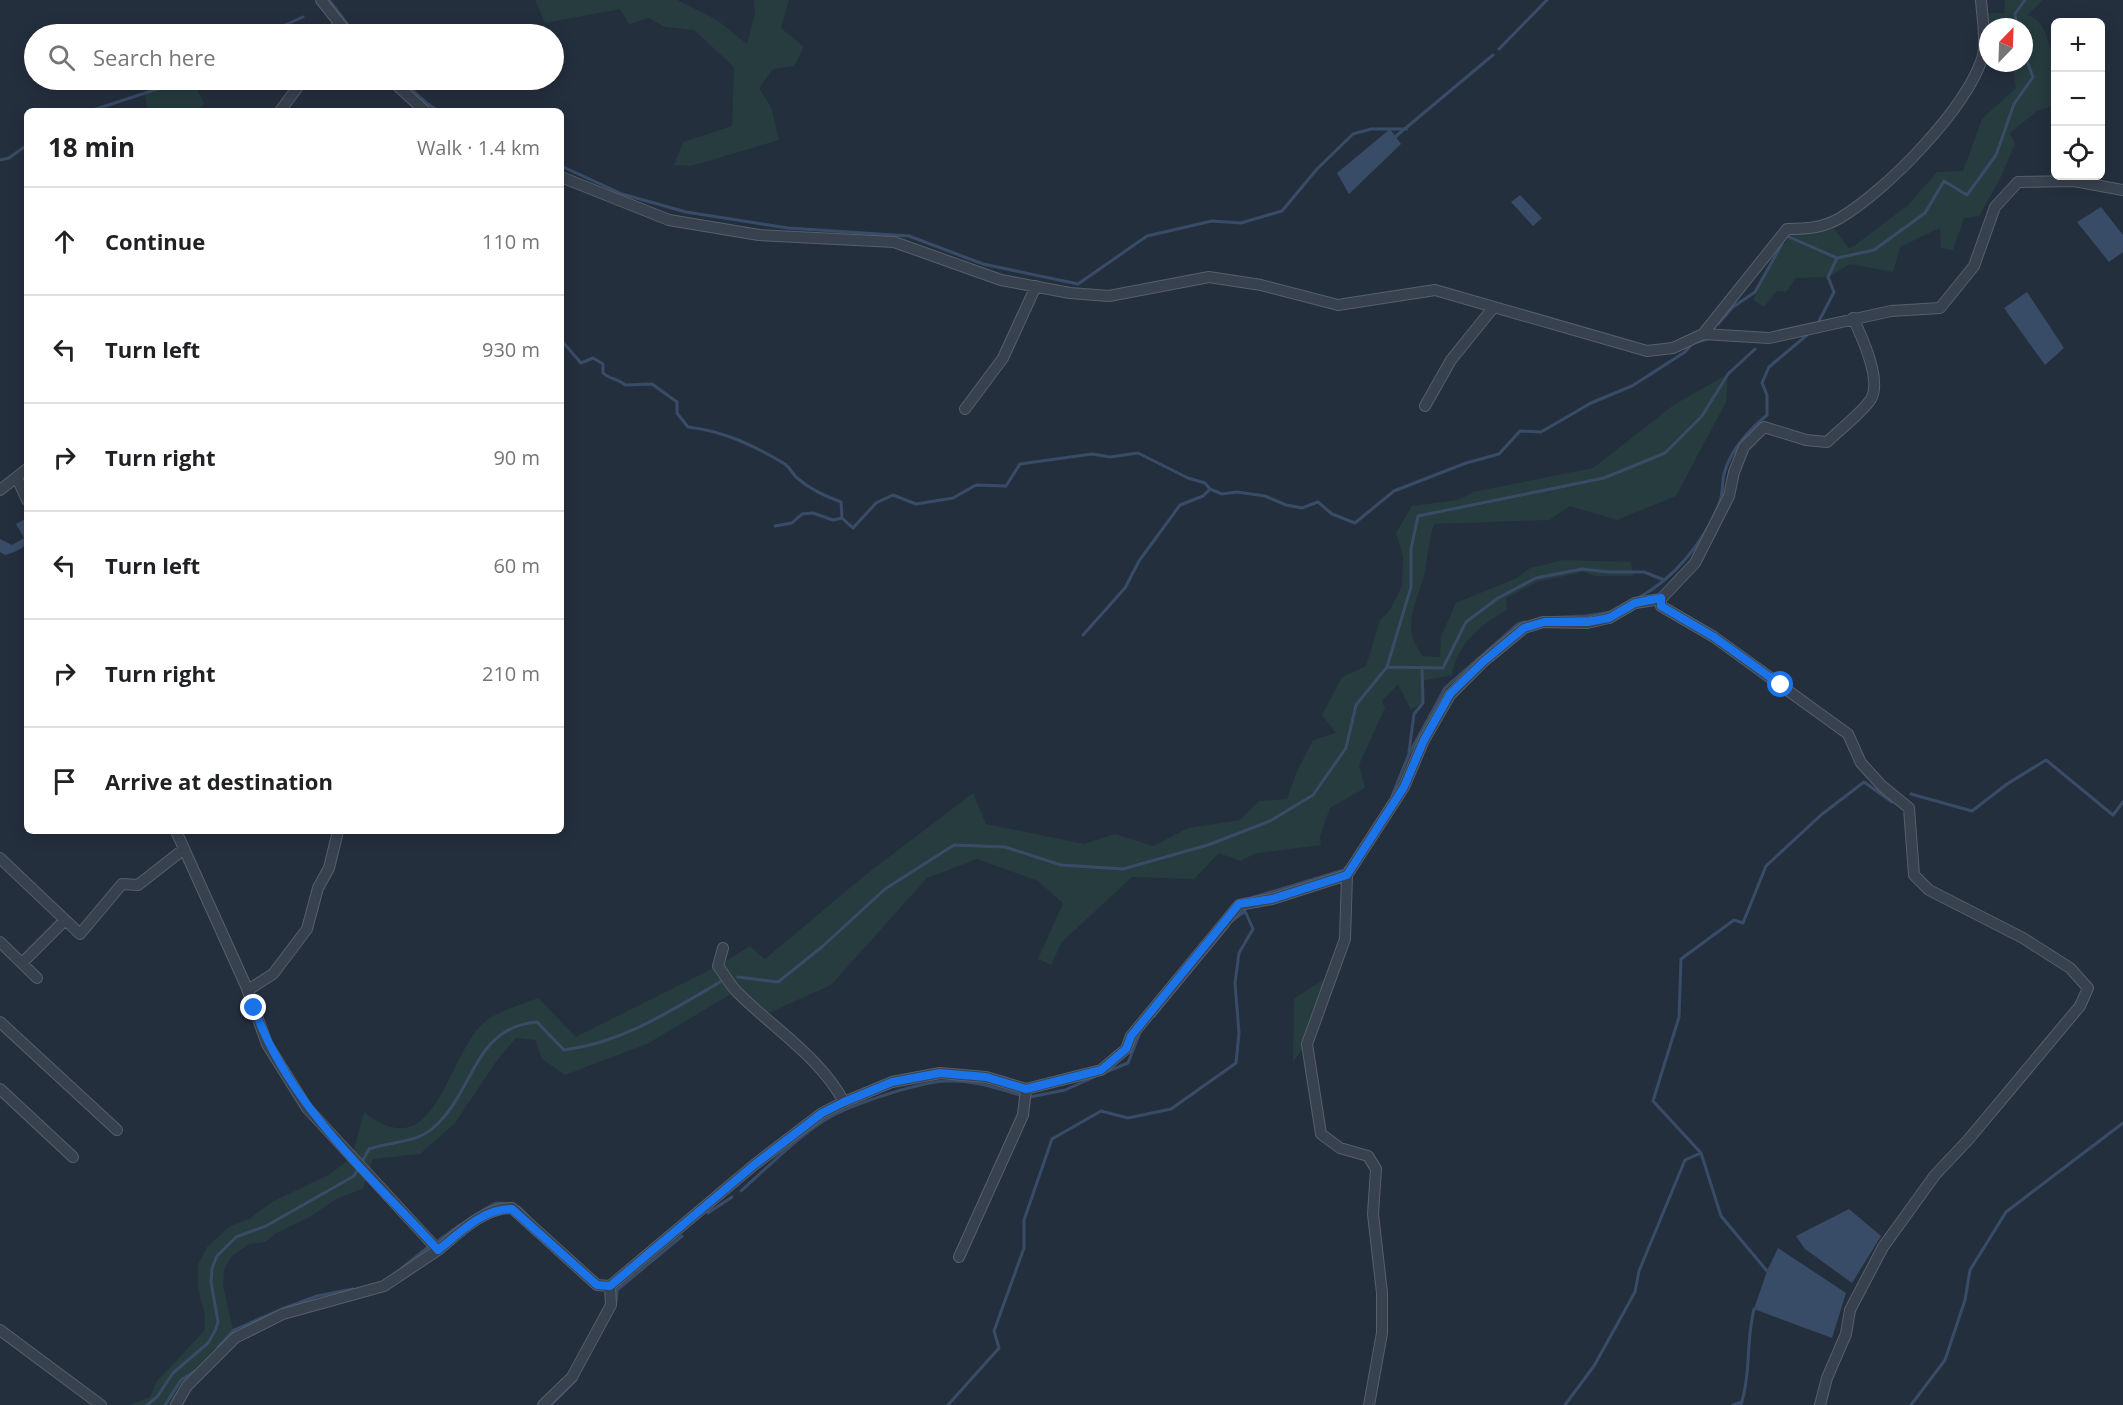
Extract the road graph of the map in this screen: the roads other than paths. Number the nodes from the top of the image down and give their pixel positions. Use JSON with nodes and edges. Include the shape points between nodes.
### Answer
{"nodes":[{"id":1,"x":321,"y":0,"type":"edge"},
{"id":2,"x":1981,"y":0,"type":"edge"},
{"id":3,"x":338,"y":23,"type":"edge"},
{"id":4,"x":296,"y":90,"type":"edge"},
{"id":5,"x":402,"y":90,"type":"edge"},
{"id":6,"x":282,"y":108,"type":"edge"},
{"id":7,"x":422,"y":108,"type":"edge"},
{"id":8,"x":564,"y":178,"type":"edge"},
{"id":9,"x":2123,"y":190,"type":"edge"},
{"id":10,"x":1036,"y":286,"type":"junction"},
{"id":11,"x":1493,"y":308,"type":"junction"},
{"id":12,"x":1854,"y":318,"type":"junction"},
{"id":13,"x":1703,"y":334,"type":"junction"},
{"id":14,"x":1425,"y":406,"type":"dead end"},
{"id":15,"x":965,"y":409,"type":"dead end"},
{"id":16,"x":24,"y":472,"type":"edge"},
{"id":17,"x":17,"y":478,"type":"junction"},
{"id":18,"x":0,"y":490,"type":"edge"},
{"id":19,"x":24,"y":493,"type":"edge"},
{"id":20,"x":1661,"y":598,"type":"junction"},
{"id":21,"x":177,"y":834,"type":"edge"},
{"id":22,"x":337,"y":834,"type":"edge"},
{"id":23,"x":184,"y":849,"type":"junction"},
{"id":24,"x":0,"y":858,"type":"edge"},
{"id":25,"x":1347,"y":875,"type":"junction"},
{"id":26,"x":65,"y":920,"type":"junction"},
{"id":27,"x":0,"y":942,"type":"edge"},
{"id":28,"x":723,"y":948,"type":"dead end"},
{"id":29,"x":22,"y":963,"type":"junction"},
{"id":30,"x":37,"y":978,"type":"dead end"},
{"id":31,"x":248,"y":990,"type":"junction"},
{"id":32,"x":0,"y":1022,"type":"edge"},
{"id":33,"x":0,"y":1089,"type":"edge"},
{"id":34,"x":1026,"y":1089,"type":"junction"},
{"id":35,"x":844,"y":1102,"type":"junction"},
{"id":36,"x":117,"y":1130,"type":"dead end"},
{"id":37,"x":73,"y":1157,"type":"dead end"},
{"id":38,"x":438,"y":1250,"type":"junction"},
{"id":39,"x":959,"y":1257,"type":"dead end"},
{"id":40,"x":610,"y":1286,"type":"junction"},
{"id":41,"x":0,"y":1330,"type":"edge"},
{"id":42,"x":100,"y":1405,"type":"edge"},
{"id":43,"x":176,"y":1405,"type":"edge"},
{"id":44,"x":543,"y":1405,"type":"edge"},
{"id":45,"x":1369,"y":1405,"type":"edge"},
{"id":46,"x":1820,"y":1405,"type":"edge"}],
"edges":[{"from":1,"to":3,"type":"street"},
{"from":2,"to":13,"type":"street","via":[[1984,57],[1972,81],[1933,135],[1886,183],[1839,218],[1811,230],[1787,229]]},
{"from":4,"to":6,"type":"street"},
{"from":5,"to":7,"type":"street"},
{"from":8,"to":10,"type":"street","via":[[669,220],[759,235],[894,242],[1001,280]]},
{"from":9,"to":12,"type":"street","via":[[2074,180],[2018,182],[1995,207],[1974,266],[1940,308]]},
{"from":10,"to":11,"type":"street","via":[[1109,296],[1209,277],[1261,285],[1338,305],[1436,290]]},
{"from":10,"to":15,"type":"street","via":[[1003,358]]},
{"from":11,"to":13,"type":"street","via":[[1647,351],[1673,348]]},
{"from":11,"to":14,"type":"street","via":[[1451,360]]},
{"from":12,"to":13,"type":"street","via":[[1769,338]]},
{"from":12,"to":20,"type":"street","via":[[1875,383],[1871,399],[1827,442],[1764,428],[1744,447],[1730,496],[1695,563]]},
{"from":16,"to":17,"type":"street"},
{"from":17,"to":18,"type":"street"},
{"from":17,"to":19,"type":"street"},
{"from":20,"to":25,"type":"street","via":[[1635,603],[1609,618],[1544,622],[1524,628],[1484,661],[1450,694],[1404,787]]},
{"from":20,"to":46,"type":"street","via":[[1661,606],[1714,637],[1848,734],[1861,763],[1909,807],[1914,875],[1929,890],[2023,938],[2070,968],[2088,988],[2080,1006],[1935,1175],[1883,1247],[1850,1310],[1846,1334]]},
{"from":21,"to":23,"type":"street"},
{"from":22,"to":31,"type":"street","via":[[307,929],[273,974]]},
{"from":23,"to":26,"type":"street","via":[[138,885],[122,884],[80,934]]},
{"from":23,"to":31,"type":"street"},
{"from":24,"to":26,"type":"street"},
{"from":25,"to":34,"type":"street","via":[[1272,899],[1239,904],[1131,1036],[1126,1049],[1101,1070]]},
{"from":25,"to":45,"type":"street","via":[[1345,939],[1308,1044],[1321,1134],[1340,1148],[1368,1156],[1376,1169],[1373,1214],[1382,1293],[1382,1333]]},
{"from":26,"to":29,"type":"street"},
{"from":27,"to":29,"type":"street"},
{"from":28,"to":35,"type":"street","via":[[718,966],[736,991],[775,1024],[835,1086]]},
{"from":29,"to":30,"type":"street"},
{"from":31,"to":38,"type":"street","via":[[267,1044],[307,1108]]},
{"from":32,"to":36,"type":"street"},
{"from":33,"to":37,"type":"street"},
{"from":34,"to":35,"type":"street","via":[[986,1077],[940,1073],[892,1082]]},
{"from":34,"to":39,"type":"street","via":[[1023,1115]]},
{"from":35,"to":40,"type":"street","via":[[822,1113],[754,1165]]},
{"from":38,"to":40,"type":"street","via":[[476,1220],[498,1208],[512,1209],[597,1285]]},
{"from":38,"to":43,"type":"street","via":[[384,1286],[283,1314],[235,1338],[187,1386]]},
{"from":40,"to":44,"type":"street","via":[[611,1305],[572,1377]]},
{"from":41,"to":42,"type":"street"}]}
